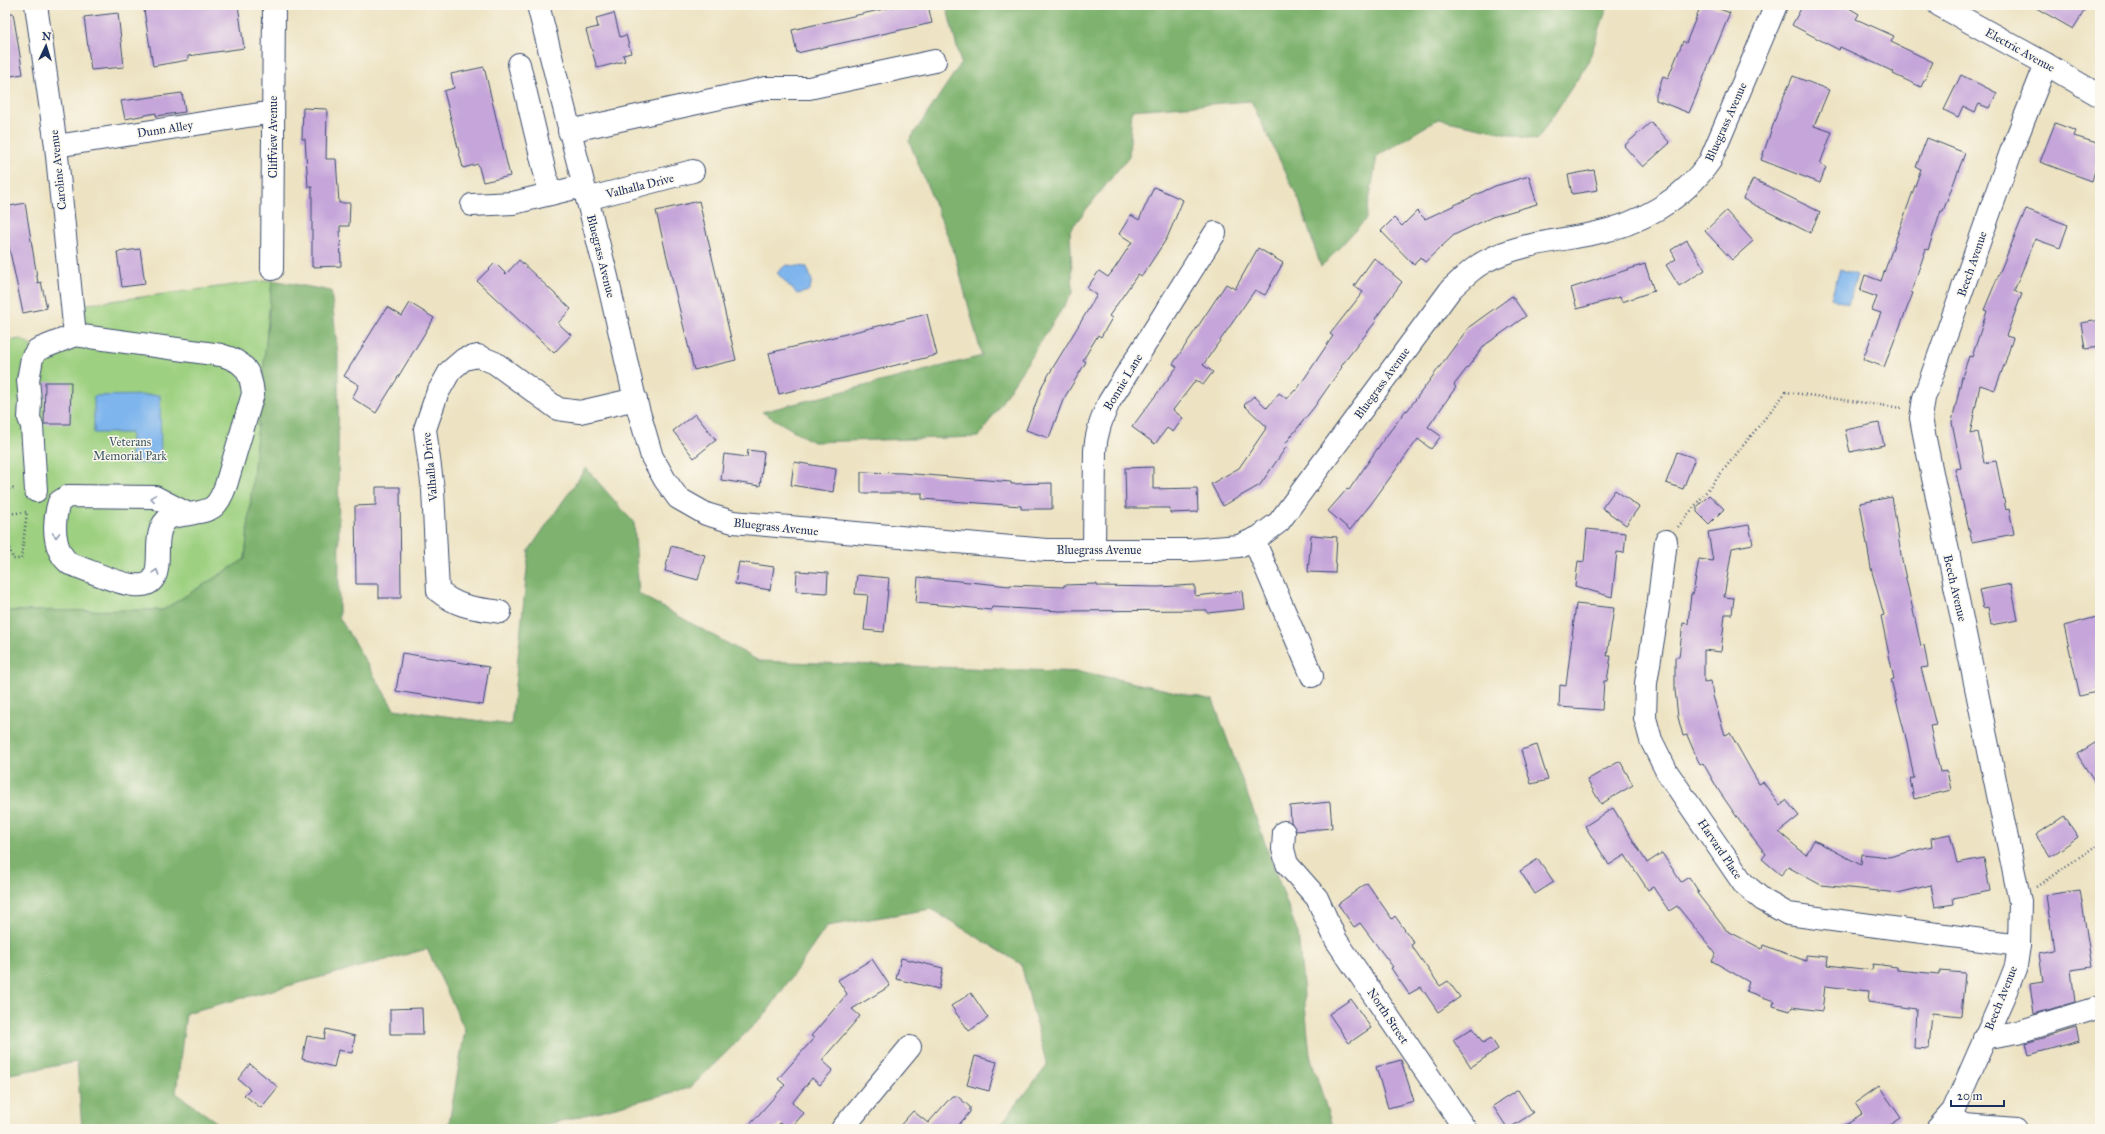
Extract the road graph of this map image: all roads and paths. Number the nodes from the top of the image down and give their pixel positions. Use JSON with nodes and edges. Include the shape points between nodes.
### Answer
{"nodes":[{"id":1,"x":36,"y":5,"type":"edge"},
{"id":2,"x":274,"y":5,"type":"edge"},
{"id":3,"x":538,"y":5,"type":"edge"},
{"id":4,"x":1776,"y":5,"type":"edge"},
{"id":5,"x":1939,"y":5,"type":"edge"},
{"id":6,"x":935,"y":62,"type":"dead end"},
{"id":7,"x":519,"y":64,"type":"dead end"},
{"id":8,"x":2046,"y":64,"type":"junction"},
{"id":9,"x":2100,"y":96,"type":"edge"},
{"id":10,"x":273,"y":112,"type":"junction"},
{"id":11,"x":569,"y":131,"type":"junction"},
{"id":12,"x":56,"y":146,"type":"junction"},
{"id":13,"x":693,"y":171,"type":"dead end"},
{"id":14,"x":585,"y":193,"type":"junction"},
{"id":15,"x":550,"y":194,"type":"junction"},
{"id":16,"x":472,"y":205,"type":"dead end"},
{"id":17,"x":1215,"y":233,"type":"dead end"},
{"id":18,"x":272,"y":270,"type":"dead end"},
{"id":19,"x":75,"y":335,"type":"junction"},
{"id":20,"x":636,"y":399,"type":"junction"},
{"id":21,"x":1922,"y":411,"type":"junction"},
{"id":22,"x":36,"y":490,"type":"dead end"},
{"id":23,"x":5,"y":514,"type":"edge"},
{"id":24,"x":188,"y":514,"type":"junction"},
{"id":25,"x":5,"y":535,"type":"edge"},
{"id":26,"x":1254,"y":540,"type":"junction"},
{"id":27,"x":1666,"y":541,"type":"joint"},
{"id":28,"x":1094,"y":550,"type":"junction"},
{"id":29,"x":500,"y":612,"type":"dead end"},
{"id":30,"x":1312,"y":676,"type":"dead end"},
{"id":31,"x":1284,"y":832,"type":"dead end"},
{"id":32,"x":2100,"y":843,"type":"edge"},
{"id":33,"x":2019,"y":898,"type":"junction"},
{"id":34,"x":2019,"y":945,"type":"junction"},
{"id":35,"x":2100,"y":1008,"type":"edge"},
{"id":36,"x":1984,"y":1038,"type":"junction"},
{"id":37,"x":910,"y":1047,"type":"dead end"},
{"id":38,"x":1943,"y":1122,"type":"edge"},
{"id":39,"x":842,"y":1129,"type":"edge"},
{"id":40,"x":1465,"y":1129,"type":"edge"},
{"id":41,"x":2016,"y":1129,"type":"edge"}],
"edges":[{"from":1,"to":12,"type":"street","name":"Caroline Avenue"},
{"from":2,"to":10,"type":"street","name":"Cliffview Avenue"},
{"from":3,"to":11,"type":"street","name":"Bluegrass Avenue"},
{"from":4,"to":26,"type":"street","name":"Bluegrass Avenue","via":[[1710,161],[1702,172],[1672,200],[1636,221],[1593,234],[1516,249],[1483,262],[1470,272],[1451,289],[1279,522]]},
{"from":5,"to":8,"type":"street","name":"Electric Avenue"},
{"from":6,"to":11,"type":"street","via":[[809,88],[766,88]]},
{"from":7,"to":15,"type":"street"},
{"from":8,"to":9,"type":"street","name":"Electric Avenue"},
{"from":8,"to":21,"type":"street","name":"Beech Avenue","via":[[2011,152],[1924,398]]},
{"from":10,"to":12,"type":"street","name":"Dunn Alley"},
{"from":10,"to":18,"type":"street","name":"Cliffview Avenue"},
{"from":11,"to":14,"type":"street","name":"Bluegrass Avenue"},
{"from":12,"to":19,"type":"street","name":"Caroline Avenue"},
{"from":13,"to":14,"type":"street","name":"Valhalla Drive"},
{"from":14,"to":15,"type":"street","name":"Valhalla Drive"},
{"from":14,"to":20,"type":"street","name":"Bluegrass Avenue"},
{"from":15,"to":16,"type":"street","name":"Valhalla Drive","via":[[513,203]]},
{"from":17,"to":28,"type":"street","name":"Bonnie Lane","via":[[1109,402],[1101,420],[1095,451]]},
{"from":19,"to":22,"type":"street","via":[[37,350],[32,358],[28,380],[29,418],[32,426]]},
{"from":19,"to":24,"type":"street","via":[[221,355],[243,365],[252,383],[253,394],[221,498],[215,507],[204,512]]},
{"from":20,"to":28,"type":"street","name":"Bluegrass Avenue","via":[[652,457],[671,490],[691,507],[723,521],[1046,550]]},
{"from":20,"to":29,"type":"street","name":"Valhalla Drive","via":[[580,412],[558,409],[495,363],[478,356],[464,359],[450,371],[436,394],[425,429],[433,490],[438,591],[452,602]]},
{"from":21,"to":27,"type":"path","via":[[1786,392]]},
{"from":21,"to":33,"type":"street","name":"Beech Avenue","via":[[1940,516]]},
{"from":23,"to":25,"type":"path","via":[[27,512],[21,559],[13,559]]},
{"from":24,"to":24,"type":"street","one_way":true,"via":[[156,497],[68,496],[59,502],[55,513],[56,544],[61,558],[70,564],[132,585],[144,585],[153,580],[158,571],[158,533],[162,523],[171,517]]},
{"from":26,"to":28,"type":"street","name":"Bluegrass Avenue","via":[[1232,548]]},
{"from":26,"to":30,"type":"street"},
{"from":27,"to":34,"type":"street","name":"Harvard Place","via":[[1644,701],[1646,724],[1650,740],[1667,772],[1743,883],[1763,900],[1788,914]]},
{"from":31,"to":40,"type":"street","name":"North Street","via":[[1283,849],[1287,864],[1317,898],[1336,940]]},
{"from":32,"to":33,"type":"path"},
{"from":33,"to":34,"type":"street","name":"Beech Avenue"},
{"from":34,"to":36,"type":"street","name":"Beech Avenue","via":[[2016,966]]},
{"from":35,"to":36,"type":"street","via":[[2018,1032]]},
{"from":36,"to":38,"type":"street","name":"Beech Avenue","via":[[1953,1111]]},
{"from":37,"to":39,"type":"street"},
{"from":38,"to":41,"type":"street"}]}
